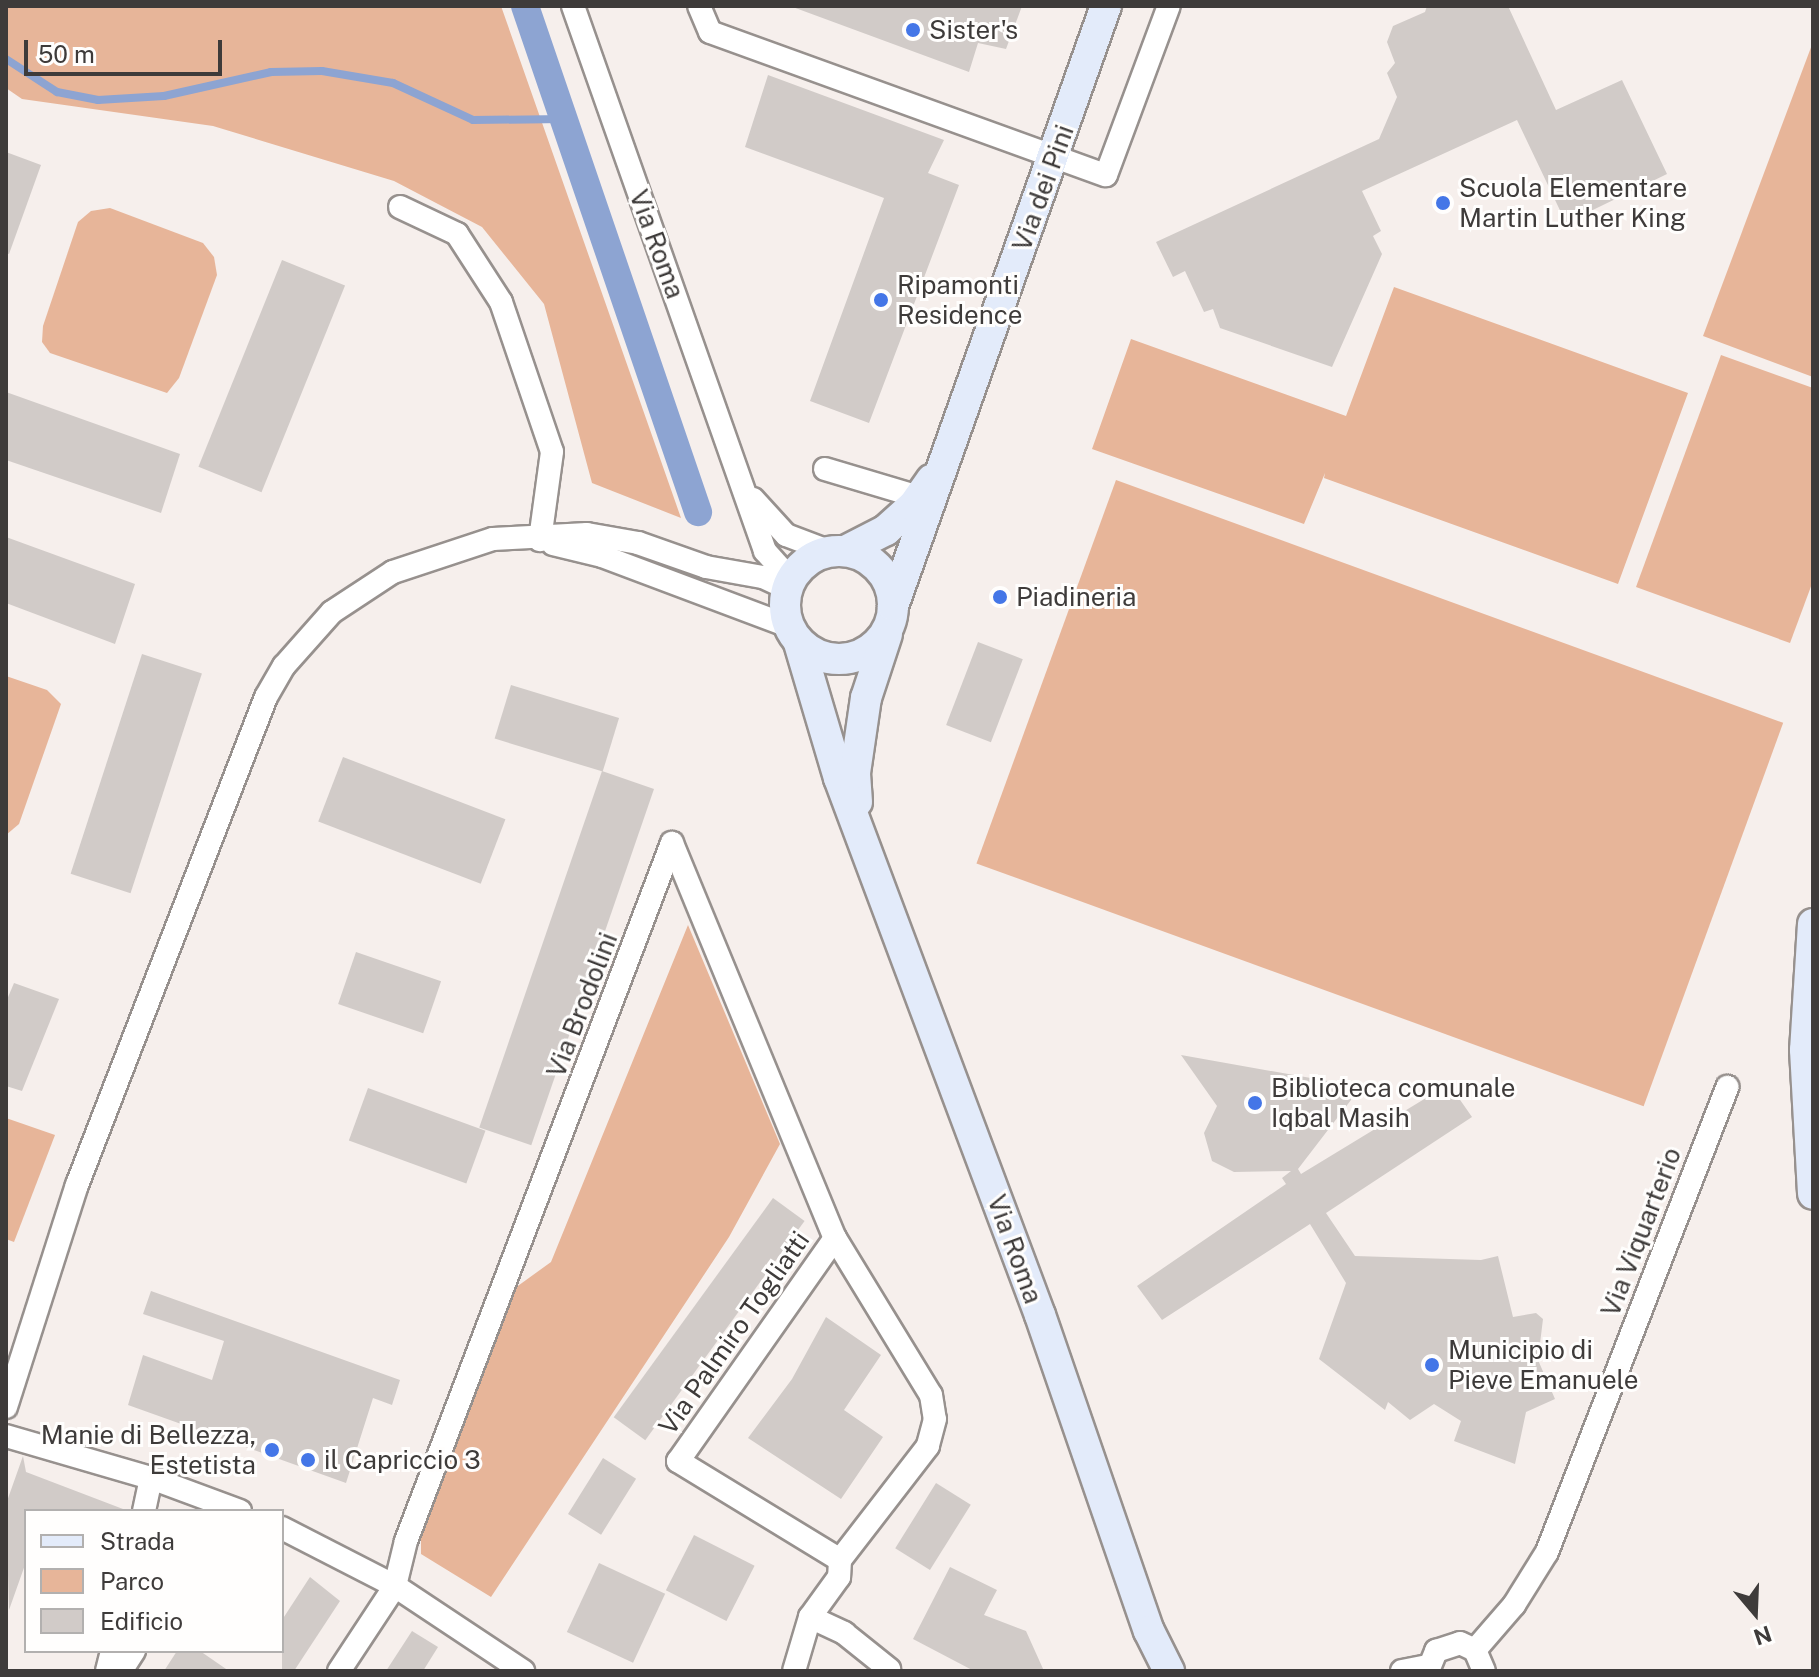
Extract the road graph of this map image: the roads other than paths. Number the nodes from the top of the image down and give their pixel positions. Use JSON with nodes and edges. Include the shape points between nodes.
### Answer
{"nodes":[{"id":1,"x":573,"y":6,"type":"edge"},
{"id":2,"x":699,"y":6,"type":"edge"},
{"id":3,"x":1106,"y":6,"type":"edge"},
{"id":4,"x":1169,"y":6,"type":"edge"},
{"id":5,"x":1055,"y":157,"type":"junction"},
{"id":6,"x":400,"y":207,"type":"dead end"},
{"id":7,"x":944,"y":459,"type":"junction"},
{"id":8,"x":825,"y":469,"type":"dead end"},
{"id":9,"x":742,"y":481,"type":"junction"},
{"id":10,"x":919,"y":497,"type":"junction"},
{"id":11,"x":540,"y":540,"type":"junction"},
{"id":12,"x":838,"y":552,"type":"junction"},
{"id":13,"x":789,"y":584,"type":"junction"},
{"id":14,"x":891,"y":616,"type":"junction"},
{"id":15,"x":793,"y":634,"type":"junction"},
{"id":16,"x":860,"y":828,"type":"junction"},
{"id":17,"x":1813,"y":924,"type":"edge"},
{"id":18,"x":1727,"y":1087,"type":"dead end"},
{"id":19,"x":1813,"y":1194,"type":"edge"},
{"id":20,"x":835,"y":1238,"type":"junction"},
{"id":21,"x":6,"y":1407,"type":"edge"},
{"id":22,"x":6,"y":1436,"type":"edge"},
{"id":23,"x":151,"y":1478,"type":"junction"},
{"id":24,"x":144,"y":1509,"type":"edge"},
{"id":25,"x":231,"y":1509,"type":"edge"},
{"id":26,"x":284,"y":1529,"type":"edge"},
{"id":27,"x":840,"y":1560,"type":"junction"},
{"id":28,"x":395,"y":1586,"type":"junction"},
{"id":29,"x":810,"y":1617,"type":"junction"},
{"id":30,"x":1475,"y":1650,"type":"junction"},
{"id":31,"x":133,"y":1653,"type":"edge"},
{"id":32,"x":1428,"y":1668,"type":"edge"},
{"id":33,"x":884,"y":1670,"type":"edge"},
{"id":34,"x":121,"y":1671,"type":"edge"},
{"id":35,"x":339,"y":1671,"type":"edge"},
{"id":36,"x":523,"y":1671,"type":"edge"},
{"id":37,"x":794,"y":1671,"type":"edge"},
{"id":38,"x":1169,"y":1671,"type":"edge"},
{"id":39,"x":1402,"y":1671,"type":"edge"},
{"id":40,"x":1484,"y":1671,"type":"edge"}],
"edges":[{"from":1,"to":9,"type":"street","name":"Via Roma"},
{"from":2,"to":5,"type":"street","via":[[710,32]]},
{"from":3,"to":5,"type":"street","name":"Via dei Pini"},
{"from":4,"to":5,"type":"street","via":[[1106,175]]},
{"from":5,"to":7,"type":"street","name":"Via dei Pini"},
{"from":6,"to":11,"type":"street","via":[[457,234],[501,302],[552,452]]},
{"from":7,"to":10,"type":"street","name":"Via dei Pini"},
{"from":7,"to":14,"type":"street","name":"Via dei Pini"},
{"from":8,"to":10,"type":"street"},
{"from":9,"to":12,"type":"street","name":"Via Roma","via":[[763,516],[786,535]]},
{"from":9,"to":13,"type":"street","name":"Via Roma","via":[[765,551]]},
{"from":10,"to":12,"type":"street","name":"Via dei Pini","via":[[886,530]]},
{"from":11,"to":13,"type":"street","via":[[587,534],[638,543],[706,567]]},
{"from":11,"to":15,"type":"street","via":[[602,556]]},
{"from":11,"to":21,"type":"street","via":[[493,539],[393,572],[332,612],[284,666],[266,697],[77,1185]]},
{"from":12,"to":13,"type":"street","via":[[815,557]]},
{"from":12,"to":14,"type":"street","via":[[879,570]]},
{"from":13,"to":15,"type":"street"},
{"from":14,"to":15,"type":"street","via":[[868,650],[838,660],[816,656]]},
{"from":14,"to":16,"type":"street","name":"Via Roma","via":[[862,723],[855,773]]},
{"from":15,"to":16,"type":"street","name":"Via Roma"},
{"from":16,"to":38,"type":"street","name":"Via Roma","via":[[1149,1631]]},
{"from":17,"to":19,"type":"street","via":[[1805,1050]]},
{"from":18,"to":30,"type":"street","name":"Via Viquarterio","via":[[1547,1552],[1514,1605]]},
{"from":20,"to":27,"type":"street","via":[[931,1395],[935,1419],[928,1446]]},
{"from":20,"to":27,"type":"street","name":"Via Palmiro Togliatti","via":[[678,1461]]},
{"from":20,"to":28,"type":"street","name":"Via Brodolini","via":[[672,843],[406,1541]]},
{"from":22,"to":23,"type":"street"},
{"from":23,"to":24,"type":"street"},
{"from":23,"to":25,"type":"street"},
{"from":26,"to":28,"type":"street"},
{"from":27,"to":29,"type":"street","via":[[839,1577]]},
{"from":28,"to":35,"type":"street"},
{"from":28,"to":36,"type":"street"},
{"from":29,"to":33,"type":"street","via":[[844,1633]]},
{"from":29,"to":37,"type":"street"},
{"from":30,"to":32,"type":"street","via":[[1460,1643],[1443,1646]]},
{"from":30,"to":40,"type":"street"},
{"from":31,"to":34,"type":"street"},
{"from":32,"to":39,"type":"street"}]}
